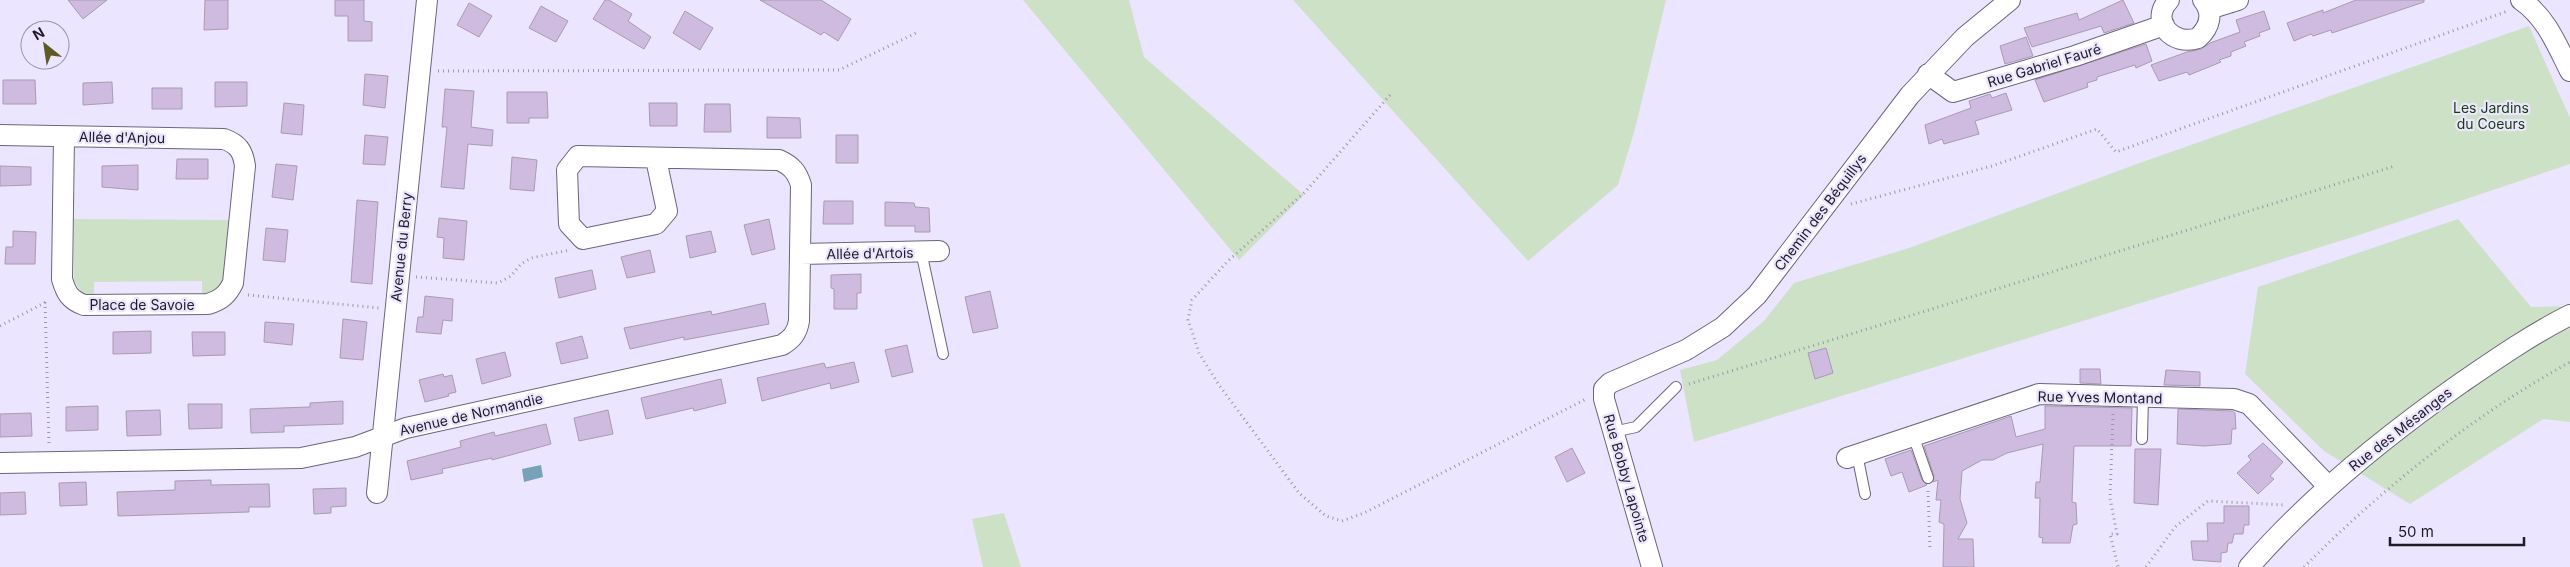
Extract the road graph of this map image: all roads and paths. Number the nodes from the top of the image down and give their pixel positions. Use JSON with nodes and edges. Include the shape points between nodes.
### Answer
{"nodes":[{"id":1,"x":427,"y":0,"type":"edge"},
{"id":2,"x":2010,"y":0,"type":"edge"},
{"id":3,"x":2169,"y":0,"type":"edge"},
{"id":4,"x":2238,"y":0,"type":"edge"},
{"id":5,"x":2524,"y":2,"type":"edge"},
{"id":6,"x":2206,"y":4,"type":"edge"},
{"id":7,"x":2164,"y":25,"type":"junction"},
{"id":8,"x":916,"y":33,"type":"dead end"},
{"id":9,"x":420,"y":71,"type":"junction"},
{"id":10,"x":2570,"y":71,"type":"edge"},
{"id":11,"x":1928,"y":74,"type":"junction"},
{"id":12,"x":1390,"y":95,"type":"dead end"},
{"id":13,"x":0,"y":135,"type":"edge"},
{"id":14,"x":64,"y":137,"type":"junction"},
{"id":15,"x":656,"y":159,"type":"junction"},
{"id":16,"x":2395,"y":166,"type":"dead end"},
{"id":17,"x":1848,"y":205,"type":"dead end"},
{"id":18,"x":583,"y":239,"type":"junction"},
{"id":19,"x":930,"y":251,"type":"joint"},
{"id":20,"x":800,"y":254,"type":"junction"},
{"id":21,"x":398,"y":276,"type":"junction"},
{"id":22,"x":65,"y":290,"type":"junction"},
{"id":23,"x":228,"y":293,"type":"junction"},
{"id":24,"x":45,"y":302,"type":"junction"},
{"id":25,"x":394,"y":310,"type":"junction"},
{"id":26,"x":2570,"y":315,"type":"edge"},
{"id":27,"x":0,"y":326,"type":"edge"},
{"id":28,"x":943,"y":354,"type":"dead end"},
{"id":29,"x":2570,"y":362,"type":"edge"},
{"id":30,"x":1676,"y":388,"type":"joint"},
{"id":31,"x":1604,"y":389,"type":"junction"},
{"id":32,"x":2113,"y":396,"type":"junction"},
{"id":33,"x":2143,"y":397,"type":"junction"},
{"id":34,"x":1613,"y":432,"type":"junction"},
{"id":35,"x":1914,"y":435,"type":"junction"},
{"id":36,"x":383,"y":436,"type":"junction"},
{"id":37,"x":2142,"y":439,"type":"dead end"},
{"id":38,"x":1852,"y":456,"type":"joint"},
{"id":39,"x":50,"y":462,"type":"junction"},
{"id":40,"x":0,"y":463,"type":"edge"},
{"id":41,"x":1928,"y":478,"type":"joint"},
{"id":42,"x":2328,"y":486,"type":"junction"},
{"id":43,"x":377,"y":493,"type":"dead end"},
{"id":44,"x":1865,"y":494,"type":"dead end"},
{"id":45,"x":2306,"y":506,"type":"junction"},
{"id":46,"x":1930,"y":550,"type":"dead end"},
{"id":47,"x":1652,"y":567,"type":"edge"},
{"id":48,"x":2118,"y":567,"type":"edge"},
{"id":49,"x":2146,"y":567,"type":"edge"},
{"id":50,"x":2249,"y":567,"type":"edge"},
{"id":51,"x":2304,"y":567,"type":"edge"}],
"edges":[{"from":1,"to":9,"type":"street","name":"Avenue du Berry"},
{"from":2,"to":11,"type":"street","name":"Chemin des Béquillys","via":[[1965,37]]},
{"from":3,"to":7,"type":"street","via":[[2163,10]]},
{"from":4,"to":6,"type":"street"},
{"from":5,"to":10,"type":"street","via":[[2550,30]]},
{"from":5,"to":17,"type":"path","via":[[2116,152],[2097,129],[1992,166]]},
{"from":6,"to":7,"type":"street","via":[[2209,25],[2198,38],[2174,38]]},
{"from":7,"to":11,"type":"street","name":"Rue Gabriel Fauré","via":[[2075,56],[1952,92]]},
{"from":8,"to":9,"type":"path","via":[[839,70]]},
{"from":9,"to":21,"type":"street","name":"Avenue du Berry"},
{"from":11,"to":31,"type":"street","name":"Chemin des Béquillys","via":[[1886,124],[1757,295],[1724,326],[1686,350],[1610,383]]},
{"from":12,"to":31,"type":"path","via":[[1305,192],[1227,262],[1192,300],[1188,320],[1199,353],[1255,435],[1299,492],[1326,516],[1342,521]]},
{"from":13,"to":14,"type":"street","name":"Allée d'Anjou"},
{"from":14,"to":22,"type":"street","via":[[62,279]]},
{"from":14,"to":23,"type":"street","name":"Allée d'Anjou","via":[[224,139],[233,142],[240,149],[245,166],[233,283]]},
{"from":15,"to":18,"type":"street","via":[[667,211],[656,224]]},
{"from":15,"to":18,"type":"street","via":[[578,156],[567,170],[569,224]]},
{"from":15,"to":20,"type":"street","name":"Avenue de Normandie","via":[[779,160],[790,165],[801,185]]},
{"from":16,"to":30,"type":"path"},
{"from":18,"to":21,"type":"path","via":[[571,250],[531,258],[498,283]]},
{"from":19,"to":20,"type":"street","name":"Allée d'Artois"},
{"from":19,"to":28,"type":"lane"},
{"from":20,"to":36,"type":"street","name":"Avenue de Normandie","via":[[798,330],[791,340],[782,345],[406,428]]},
{"from":21,"to":25,"type":"street","name":"Avenue du Berry"},
{"from":22,"to":23,"type":"street","name":"Place de Savoie","via":[[73,301],[84,305],[208,304]]},
{"from":22,"to":24,"type":"path"},
{"from":23,"to":25,"type":"path"},
{"from":24,"to":27,"type":"path"},
{"from":24,"to":39,"type":"path"},
{"from":25,"to":36,"type":"street","name":"Avenue du Berry"},
{"from":26,"to":42,"type":"street","name":"Rue des Mésanges","via":[[2500,356],[2438,398]]},
{"from":29,"to":51,"type":"path","via":[[2441,444],[2352,519]]},
{"from":30,"to":34,"type":"lane","via":[[1636,427]]},
{"from":31,"to":34,"type":"street","name":"Rue Bobby Lapointe"},
{"from":32,"to":33,"type":"street","name":"Rue Yves Montand"},
{"from":32,"to":35,"type":"street","name":"Rue Yves Montand","via":[[2039,394]]},
{"from":32,"to":48,"type":"path","via":[[2110,498],[2117,534],[2110,534]]},
{"from":33,"to":37,"type":"lane"},
{"from":33,"to":42,"type":"street","name":"Rue Yves Montand","via":[[2234,399],[2249,404]]},
{"from":34,"to":47,"type":"street","name":"Rue Bobby Lapointe"},
{"from":35,"to":38,"type":"street","name":"Rue Yves Montand"},
{"from":35,"to":41,"type":"lane"},
{"from":36,"to":39,"type":"street","name":"Avenue de Normandie","via":[[355,447],[301,458]]},
{"from":36,"to":43,"type":"street","name":"Avenue du Berry"},
{"from":38,"to":44,"type":"lane"},
{"from":39,"to":40,"type":"street","name":"Avenue de Normandie"},
{"from":41,"to":46,"type":"path"},
{"from":42,"to":45,"type":"street","name":"Rue des Mésanges"},
{"from":45,"to":49,"type":"path","via":[[2208,501],[2174,527]]},
{"from":45,"to":50,"type":"street","name":"Rue des Mésanges"}]}
